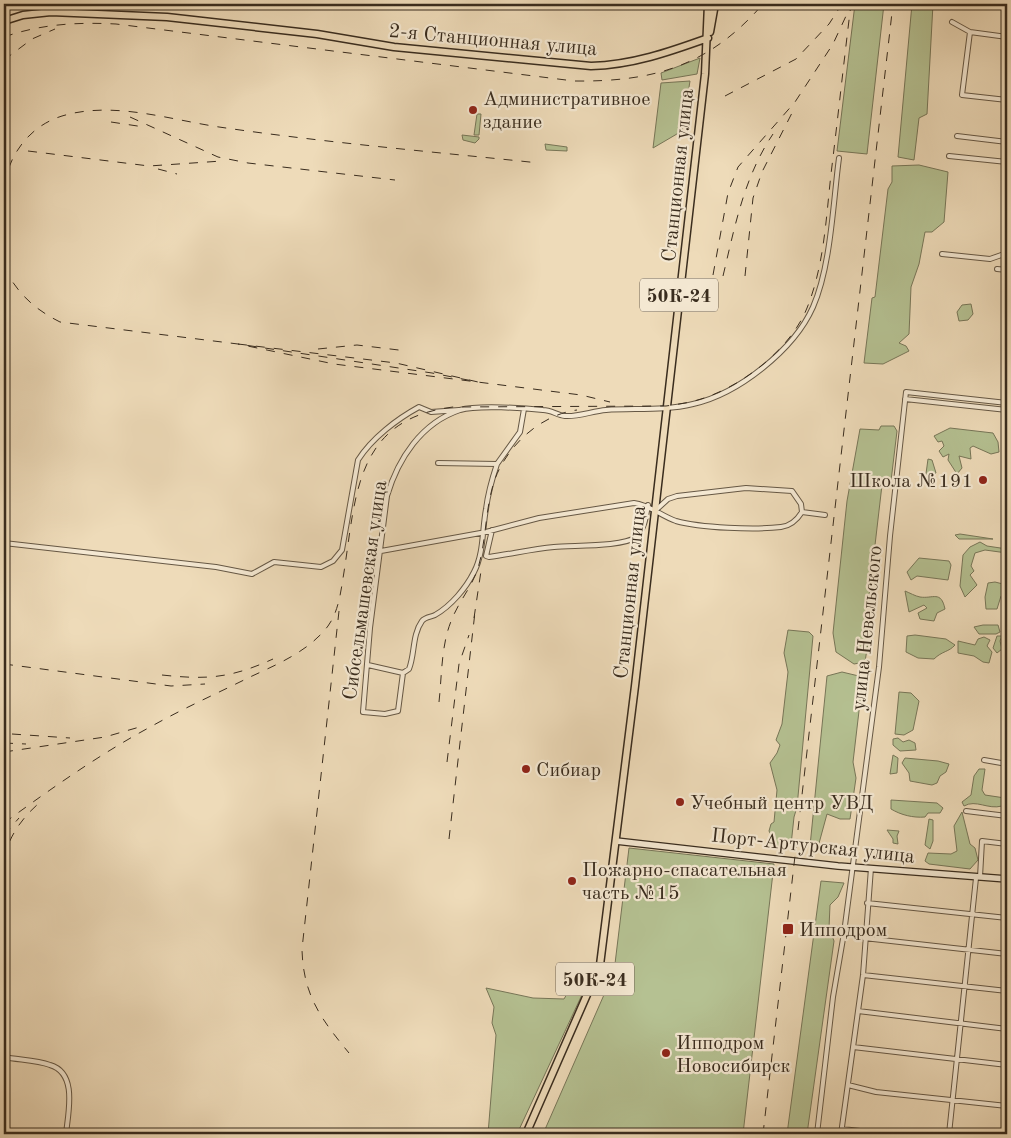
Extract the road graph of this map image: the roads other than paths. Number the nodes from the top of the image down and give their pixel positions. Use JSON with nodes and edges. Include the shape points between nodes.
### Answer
{"nodes":[{"id":1,"x":708,"y":4,"type":"edge"},
{"id":2,"x":715,"y":4,"type":"edge"},
{"id":3,"x":983,"y":4,"type":"edge"},
{"id":4,"x":1007,"y":6,"type":"edge"},
{"id":5,"x":4,"y":21,"type":"edge"},
{"id":6,"x":952,"y":22,"type":"dead end"},
{"id":7,"x":970,"y":32,"type":"junction"},
{"id":8,"x":1007,"y":37,"type":"edge"},
{"id":9,"x":708,"y":38,"type":"junction"},
{"id":10,"x":1007,"y":100,"type":"edge"},
{"id":11,"x":957,"y":136,"type":"dead end"},
{"id":12,"x":1007,"y":142,"type":"edge"},
{"id":13,"x":949,"y":156,"type":"dead end"},
{"id":14,"x":839,"y":158,"type":"dead end"},
{"id":15,"x":1007,"y":162,"type":"edge"},
{"id":16,"x":1007,"y":253,"type":"edge"},
{"id":17,"x":942,"y":254,"type":"dead end"},
{"id":18,"x":997,"y":269,"type":"dead end"},
{"id":19,"x":1007,"y":270,"type":"edge"},
{"id":20,"x":905,"y":399,"type":"junction"},
{"id":21,"x":1007,"y":403,"type":"edge"},
{"id":22,"x":524,"y":409,"type":"junction"},
{"id":23,"x":666,"y":409,"type":"junction"},
{"id":24,"x":462,"y":410,"type":"junction"},
{"id":25,"x":1007,"y":410,"type":"edge"},
{"id":26,"x":438,"y":463,"type":"dead end"},
{"id":27,"x":497,"y":464,"type":"junction"},
{"id":28,"x":648,"y":505,"type":"junction"},
{"id":29,"x":655,"y":511,"type":"junction"},
{"id":30,"x":802,"y":512,"type":"junction"},
{"id":31,"x":825,"y":515,"type":"dead end"},
{"id":32,"x":492,"y":530,"type":"junction"},
{"id":33,"x":483,"y":532,"type":"junction"},
{"id":34,"x":4,"y":543,"type":"edge"},
{"id":35,"x":381,"y":551,"type":"junction"},
{"id":36,"x":368,"y":664,"type":"junction"},
{"id":37,"x":403,"y":673,"type":"junction"},
{"id":38,"x":984,"y":760,"type":"dead end"},
{"id":39,"x":1007,"y":764,"type":"edge"},
{"id":40,"x":966,"y":811,"type":"dead end"},
{"id":41,"x":1007,"y":816,"type":"edge"},
{"id":42,"x":616,"y":841,"type":"junction"},
{"id":43,"x":1007,"y":844,"type":"edge"},
{"id":44,"x":853,"y":867,"type":"junction"},
{"id":45,"x":871,"y":868,"type":"junction"},
{"id":46,"x":978,"y":877,"type":"junction"},
{"id":47,"x":1007,"y":879,"type":"edge"},
{"id":48,"x":867,"y":903,"type":"junction"},
{"id":49,"x":972,"y":914,"type":"junction"},
{"id":50,"x":1007,"y":918,"type":"edge"},
{"id":51,"x":864,"y":938,"type":"junction"},
{"id":52,"x":968,"y":950,"type":"junction"},
{"id":53,"x":1007,"y":954,"type":"edge"},
{"id":54,"x":863,"y":975,"type":"junction"},
{"id":55,"x":965,"y":986,"type":"junction"},
{"id":56,"x":1007,"y":991,"type":"edge"},
{"id":57,"x":858,"y":1011,"type":"junction"},
{"id":58,"x":960,"y":1024,"type":"junction"},
{"id":59,"x":1007,"y":1029,"type":"edge"},
{"id":60,"x":853,"y":1047,"type":"junction"},
{"id":61,"x":4,"y":1057,"type":"edge"},
{"id":62,"x":957,"y":1059,"type":"junction"},
{"id":63,"x":1007,"y":1064,"type":"edge"},
{"id":64,"x":848,"y":1085,"type":"junction"},
{"id":65,"x":953,"y":1099,"type":"junction"},
{"id":66,"x":1007,"y":1106,"type":"edge"},
{"id":67,"x":842,"y":1128,"type":"junction"},
{"id":68,"x":66,"y":1134,"type":"edge"},
{"id":69,"x":526,"y":1134,"type":"edge"},
{"id":70,"x":817,"y":1134,"type":"edge"},
{"id":71,"x":841,"y":1134,"type":"edge"},
{"id":72,"x":888,"y":1134,"type":"edge"},
{"id":73,"x":949,"y":1134,"type":"edge"}],
"edges":[{"from":1,"to":9,"type":"main road","name":"Станционная улица","number":"50К-24"},
{"from":2,"to":9,"type":"main road","name":"Станционная улица","number":"50К-24"},
{"from":3,"to":4,"type":"street"},
{"from":5,"to":9,"type":"main road","name":"2-я Станционная улица","via":[[51,12],[167,17],[317,34],[404,48],[591,66],[639,61]]},
{"from":6,"to":7,"type":"street"},
{"from":7,"to":8,"type":"street"},
{"from":7,"to":10,"type":"street","via":[[962,95]]},
{"from":9,"to":23,"type":"main road","name":"Станционная улица","number":"50К-24"},
{"from":11,"to":12,"type":"street"},
{"from":13,"to":15,"type":"street"},
{"from":14,"to":23,"type":"street","name":"Сибсельмашевская улица","via":[[823,270],[813,306],[803,326],[764,367],[747,379],[710,399]]},
{"from":16,"to":17,"type":"street","via":[[990,259]]},
{"from":18,"to":19,"type":"street"},
{"from":20,"to":21,"type":"street","name":"улица Невельского","via":[[906,392]]},
{"from":20,"to":25,"type":"street"},
{"from":20,"to":44,"type":"street","name":"улица Невельского","via":[[879,667]]},
{"from":22,"to":23,"type":"street","name":"Сибсельмашевская улица","via":[[566,416],[603,410]]},
{"from":22,"to":24,"type":"street","name":"Сибсельмашевская улица"},
{"from":22,"to":27,"type":"street","via":[[520,432]]},
{"from":23,"to":29,"type":"main road","name":"Станционная улица","number":"50К-24"},
{"from":24,"to":34,"type":"street","via":[[431,412],[419,407],[403,416],[365,448],[358,460],[342,550],[333,561],[321,567],[274,562],[252,574]]},
{"from":24,"to":35,"type":"street","name":"Сибсельмашевская улица","via":[[434,424],[399,462],[387,496]]},
{"from":26,"to":27,"type":"street"},
{"from":27,"to":33,"type":"street"},
{"from":28,"to":29,"type":"street"},
{"from":28,"to":32,"type":"street","via":[[618,505],[539,518]]},
{"from":28,"to":32,"type":"street","via":[[643,528],[635,538],[624,541],[489,557],[486,551]]},
{"from":29,"to":30,"type":"street","via":[[687,524],[782,528]]},
{"from":29,"to":30,"type":"street","via":[[668,499],[677,496],[746,488],[792,491],[801,504]]},
{"from":29,"to":42,"type":"main road","name":"Станционная улица","number":"50К-24"},
{"from":30,"to":31,"type":"street"},
{"from":32,"to":33,"type":"street"},
{"from":33,"to":35,"type":"street"},
{"from":33,"to":37,"type":"street","via":[[474,572],[462,591],[436,614],[423,619],[409,669]]},
{"from":35,"to":36,"type":"street","name":"Сибсельмашевская улица"},
{"from":36,"to":37,"type":"street"},
{"from":36,"to":37,"type":"street","name":"Сибсельмашевская улица","via":[[363,712],[385,714],[398,710]]},
{"from":38,"to":39,"type":"street"},
{"from":40,"to":41,"type":"street"},
{"from":42,"to":44,"type":"street","name":"Порт-Артурская улица"},
{"from":42,"to":69,"type":"main road","name":"Станционная улица","number":"50К-24","via":[[600,965]]},
{"from":43,"to":46,"type":"street","via":[[982,842]]},
{"from":44,"to":45,"type":"street","name":"Порт-Артурская улица"},
{"from":44,"to":70,"type":"street","name":"улица Невельского","via":[[833,994]]},
{"from":45,"to":46,"type":"street","name":"Порт-Артурская улица"},
{"from":45,"to":48,"type":"street"},
{"from":46,"to":47,"type":"street","name":"Порт-Артурская улица"},
{"from":46,"to":49,"type":"street"},
{"from":48,"to":49,"type":"street"},
{"from":48,"to":51,"type":"street"},
{"from":49,"to":50,"type":"street"},
{"from":49,"to":52,"type":"street"},
{"from":51,"to":52,"type":"street"},
{"from":51,"to":54,"type":"street"},
{"from":52,"to":53,"type":"street"},
{"from":52,"to":55,"type":"street"},
{"from":54,"to":55,"type":"street"},
{"from":54,"to":57,"type":"street"},
{"from":55,"to":56,"type":"street"},
{"from":55,"to":58,"type":"street"},
{"from":57,"to":58,"type":"street"},
{"from":57,"to":60,"type":"street"},
{"from":58,"to":59,"type":"street"},
{"from":58,"to":62,"type":"street"},
{"from":60,"to":62,"type":"street"},
{"from":60,"to":64,"type":"street"},
{"from":61,"to":68,"type":"street","via":[[50,1064],[64,1076],[70,1094]]},
{"from":62,"to":63,"type":"street"},
{"from":62,"to":65,"type":"street"},
{"from":64,"to":65,"type":"street","via":[[876,1092]]},
{"from":64,"to":67,"type":"street"},
{"from":65,"to":66,"type":"street"},
{"from":65,"to":73,"type":"street"},
{"from":67,"to":71,"type":"street"},
{"from":67,"to":72,"type":"street"}]}
